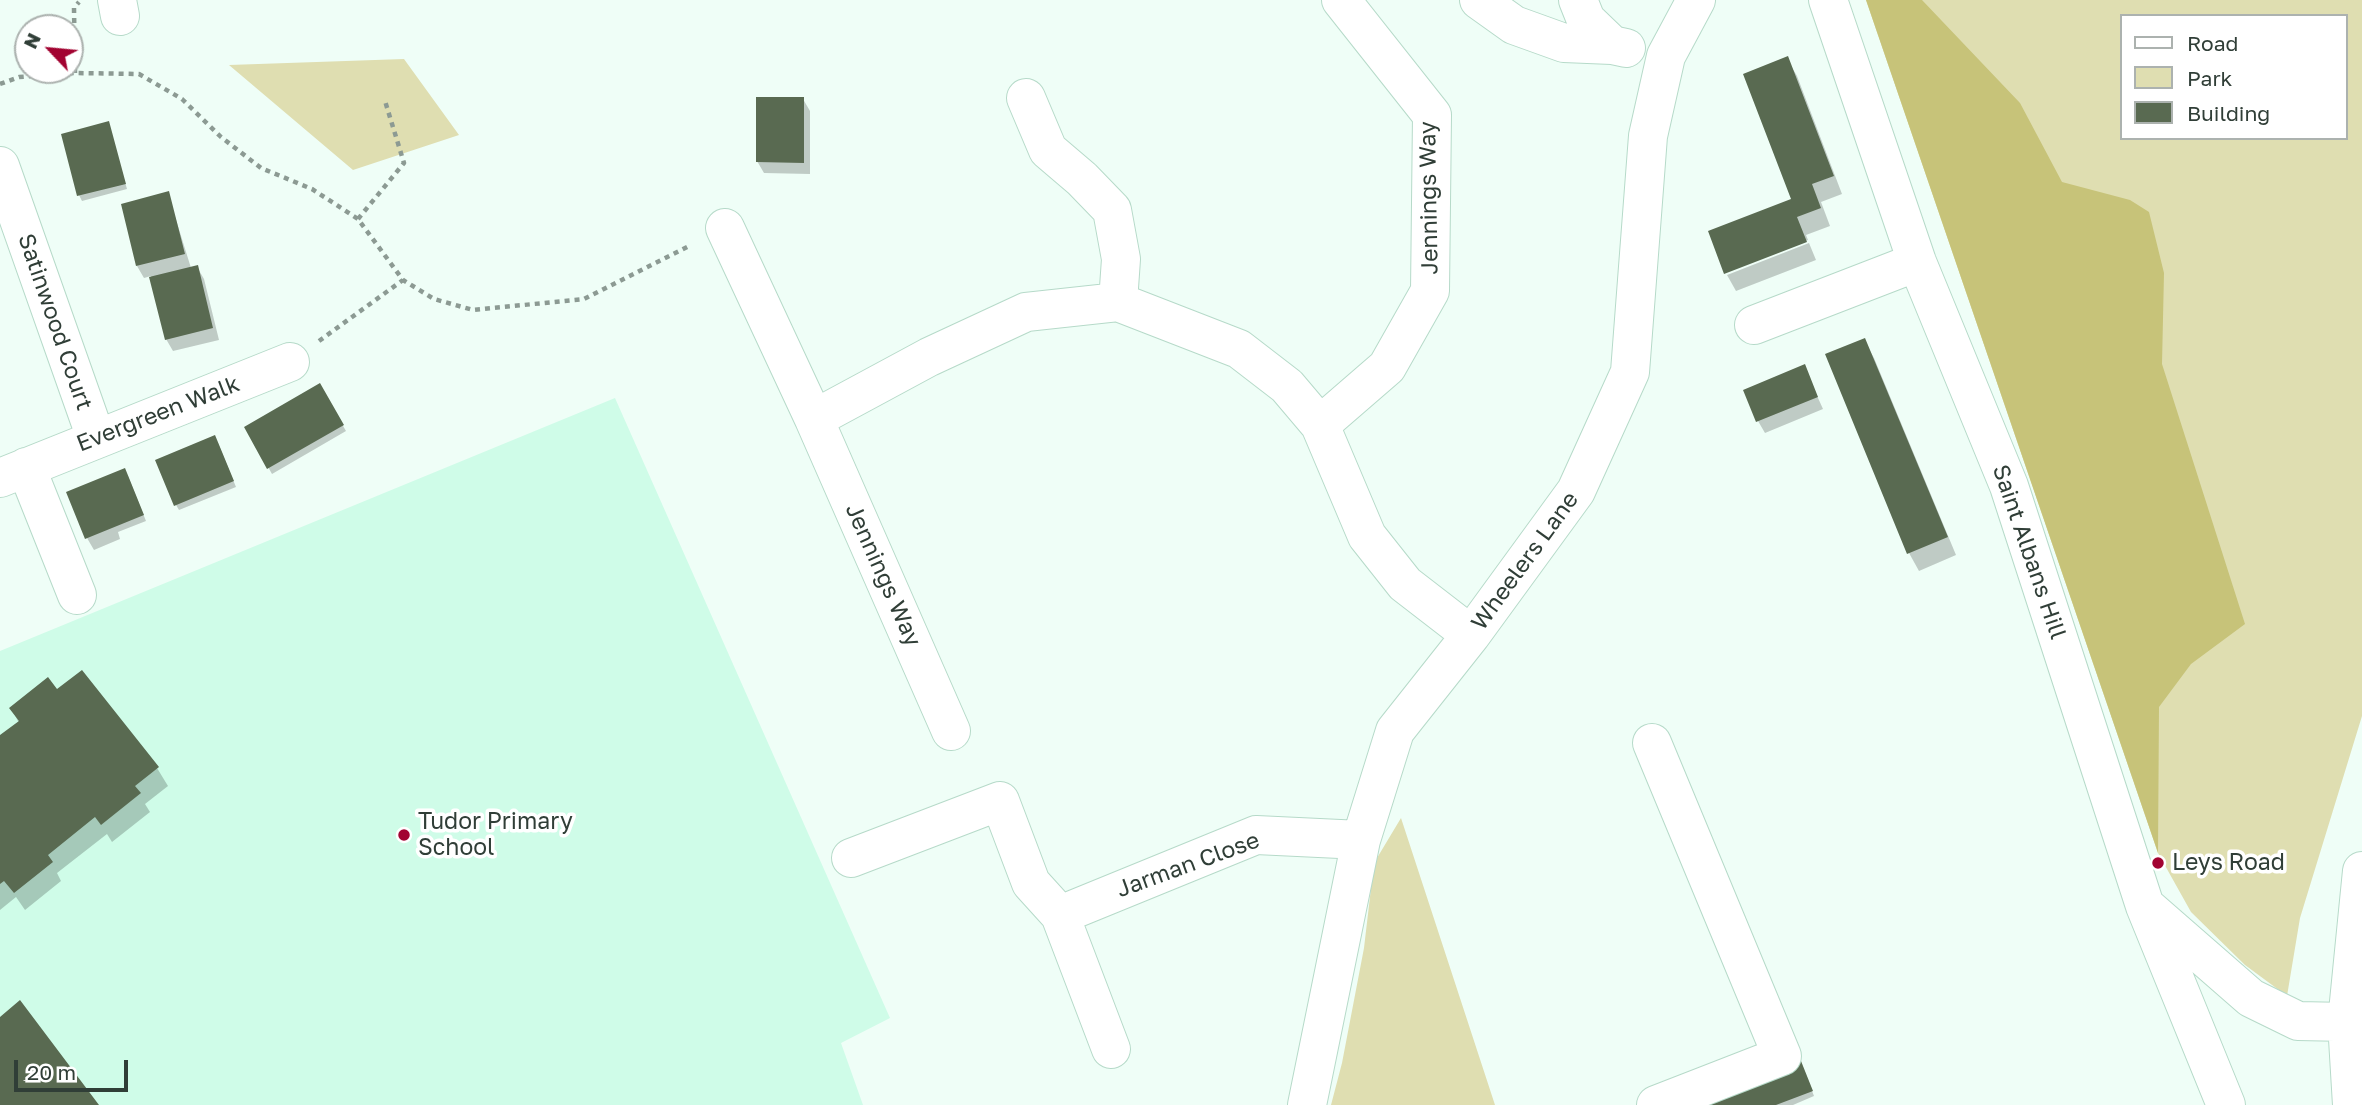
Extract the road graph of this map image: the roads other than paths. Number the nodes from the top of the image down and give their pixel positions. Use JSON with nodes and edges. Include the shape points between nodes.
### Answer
{"nodes":[{"id":1,"x":1341,"y":0,"type":"edge"},
{"id":2,"x":1479,"y":0,"type":"edge"},
{"id":3,"x":1578,"y":0,"type":"edge"},
{"id":4,"x":1696,"y":0,"type":"edge"},
{"id":5,"x":1828,"y":0,"type":"edge"},
{"id":6,"x":1612,"y":45,"type":"junction"},
{"id":7,"x":1666,"y":56,"type":"junction"},
{"id":8,"x":1026,"y":98,"type":"dead end"},
{"id":9,"x":0,"y":166,"type":"edge"},
{"id":10,"x":725,"y":228,"type":"road end"},
{"id":11,"x":1917,"y":262,"type":"junction"},
{"id":12,"x":1118,"y":302,"type":"junction"},
{"id":13,"x":1754,"y":325,"type":"dead end"},
{"id":14,"x":290,"y":362,"type":"road end"},
{"id":15,"x":814,"y":419,"type":"junction"},
{"id":16,"x":1320,"y":425,"type":"junction"},
{"id":17,"x":96,"y":438,"type":"junction"},
{"id":18,"x":13,"y":472,"type":"edge"},
{"id":19,"x":77,"y":595,"type":"dead end"},
{"id":20,"x":1471,"y":635,"type":"junction"},
{"id":21,"x":951,"y":731,"type":"dead end"},
{"id":22,"x":1652,"y":743,"type":"dead end"},
{"id":23,"x":1361,"y":839,"type":"junction"},
{"id":24,"x":851,"y":858,"type":"dead end"},
{"id":25,"x":2362,"y":871,"type":"edge"},
{"id":26,"x":2145,"y":906,"type":"junction"},
{"id":27,"x":1060,"y":915,"type":"junction"},
{"id":28,"x":2347,"y":1022,"type":"junction"},
{"id":29,"x":1111,"y":1049,"type":"dead end"},
{"id":30,"x":2218,"y":1103,"type":"edge"},
{"id":31,"x":1307,"y":1105,"type":"edge"},
{"id":32,"x":1656,"y":1105,"type":"edge"},
{"id":33,"x":2351,"y":1105,"type":"edge"}],
"edges":[{"from":1,"to":16,"type":"street","name":"Jennings Way","via":[[1432,115],[1430,292],[1387,367]]},
{"from":2,"to":6,"type":"street","via":[[1514,25],[1564,43]]},
{"from":3,"to":6,"type":"street","via":[[1586,20]]},
{"from":4,"to":7,"type":"street","name":"Wheelers Lane"},
{"from":5,"to":11,"type":"street","name":"Saint Albans Hill"},
{"from":6,"to":7,"type":"street"},
{"from":7,"to":20,"type":"street","name":"Wheelers Lane","via":[[1648,136],[1630,372],[1576,491]]},
{"from":8,"to":12,"type":"street","via":[[1048,150],[1112,210],[1121,259]]},
{"from":9,"to":17,"type":"street","name":"Satinwood Court"},
{"from":10,"to":15,"type":"street","name":"Jennings Way"},
{"from":11,"to":13,"type":"street"},
{"from":11,"to":26,"type":"street","name":"Saint Albans Hill","via":[[2008,486]]},
{"from":12,"to":15,"type":"street","via":[[1026,312]]},
{"from":12,"to":16,"type":"street","via":[[1239,349],[1286,386]]},
{"from":14,"to":17,"type":"street","name":"Evergreen Walk"},
{"from":15,"to":21,"type":"street","name":"Jennings Way"},
{"from":16,"to":20,"type":"street","via":[[1367,536],[1405,584]]},
{"from":17,"to":18,"type":"street","name":"Evergreen Walk"},
{"from":18,"to":19,"type":"street","name":"Evergreen Walk"},
{"from":20,"to":23,"type":"street","name":"Wheelers Lane","via":[[1395,731]]},
{"from":22,"to":32,"type":"street","via":[[1782,1056]]},
{"from":23,"to":27,"type":"street","name":"Jarman Close","via":[[1256,835]]},
{"from":23,"to":31,"type":"street","name":"Wheelers Lane"},
{"from":24,"to":27,"type":"street","via":[[1000,801],[1031,883]]},
{"from":25,"to":28,"type":"street"},
{"from":26,"to":28,"type":"street","via":[[2251,998],[2298,1021]]},
{"from":26,"to":30,"type":"street","name":"Saint Albans Hill"},
{"from":27,"to":29,"type":"street"},
{"from":28,"to":33,"type":"street"}]}
